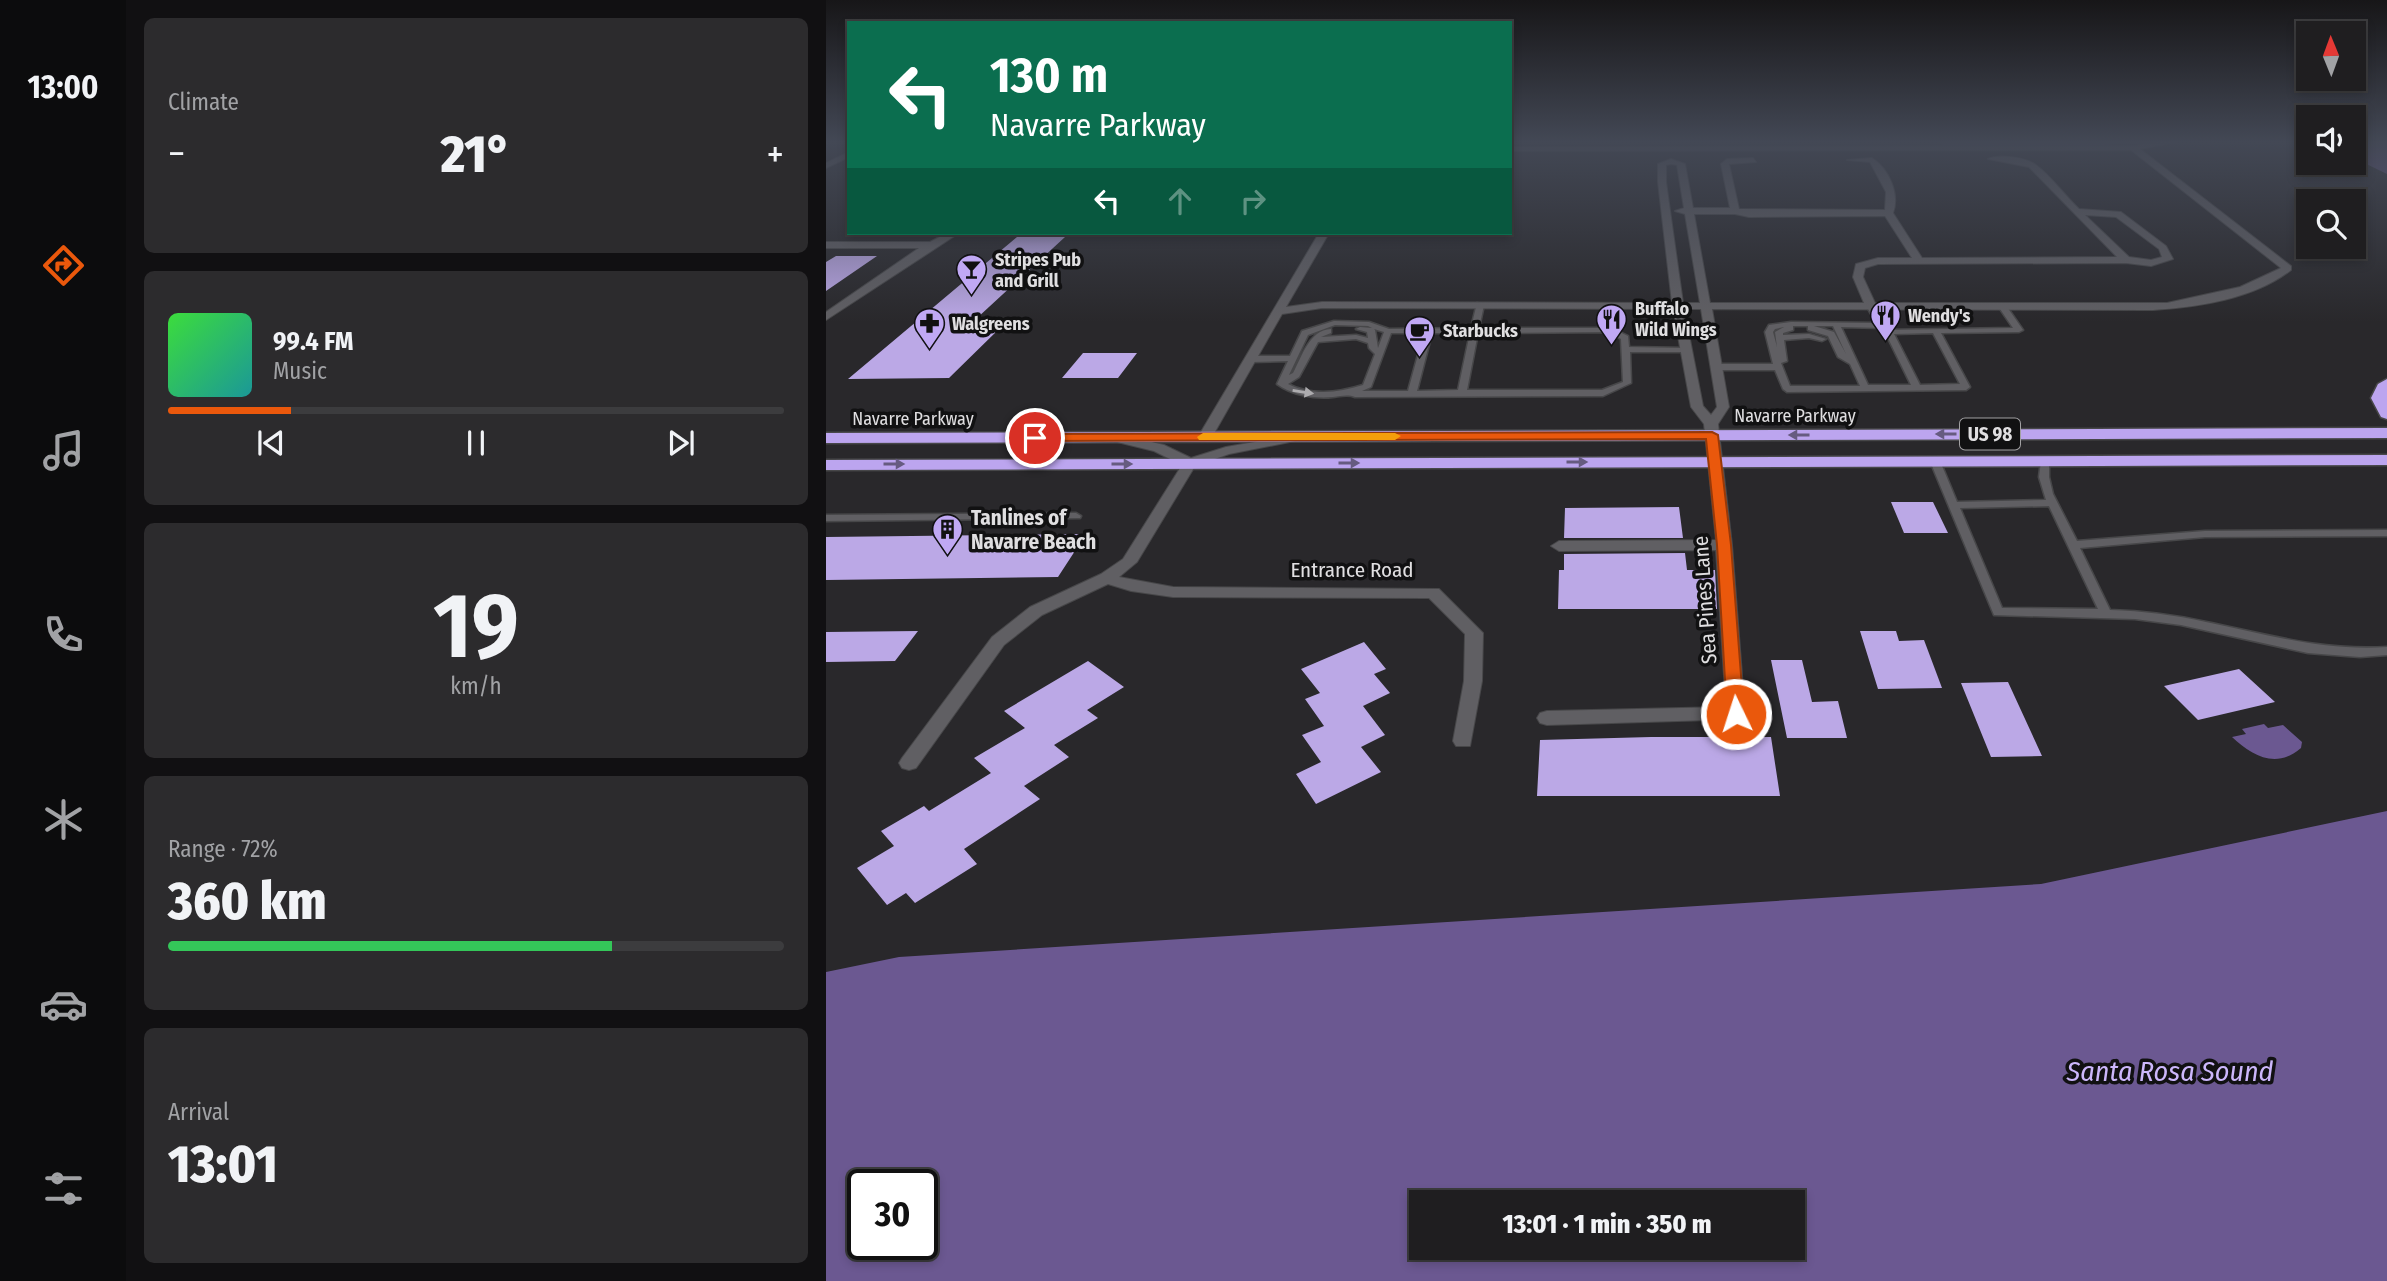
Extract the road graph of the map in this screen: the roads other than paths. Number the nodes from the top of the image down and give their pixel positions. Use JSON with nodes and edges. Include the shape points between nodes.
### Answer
{"nodes":[{"id":1,"x":1665,"y":202,"type":"edge"},
{"id":2,"x":1687,"y":202,"type":"edge"},
{"id":3,"x":1733,"y":202,"type":"edge"},
{"id":4,"x":1893,"y":202,"type":"edge"},
{"id":5,"x":2066,"y":202,"type":"edge"},
{"id":6,"x":2202,"y":202,"type":"edge"},
{"id":7,"x":1666,"y":211,"type":"junction"},
{"id":8,"x":1689,"y":211,"type":"junction"},
{"id":9,"x":1735,"y":211,"type":"junction"},
{"id":10,"x":2076,"y":212,"type":"junction"},
{"id":11,"x":1888,"y":213,"type":"junction"},
{"id":12,"x":950,"y":235,"type":"edge"},
{"id":13,"x":1324,"y":235,"type":"edge"},
{"id":14,"x":826,"y":245,"type":"edge"},
{"id":15,"x":930,"y":246,"type":"junction"},
{"id":16,"x":2126,"y":260,"type":"junction"},
{"id":17,"x":1920,"y":262,"type":"junction"},
{"id":18,"x":1679,"y":305,"type":"junction"},
{"id":19,"x":1479,"y":309,"type":"junction"},
{"id":20,"x":1707,"y":309,"type":"junction"},
{"id":21,"x":1873,"y":309,"type":"junction"},
{"id":22,"x":2006,"y":310,"type":"junction"},
{"id":23,"x":1279,"y":311,"type":"junction"},
{"id":24,"x":826,"y":317,"type":"edge"},
{"id":25,"x":1836,"y":324,"type":"junction"},
{"id":26,"x":1881,"y":326,"type":"junction"},
{"id":27,"x":1429,"y":330,"type":"junction"},
{"id":28,"x":1388,"y":331,"type":"junction"},
{"id":29,"x":1475,"y":331,"type":"junction"},
{"id":30,"x":1936,"y":331,"type":"junction"},
{"id":31,"x":1889,"y":332,"type":"junction"},
{"id":32,"x":1626,"y":349,"type":"junction"},
{"id":33,"x":1684,"y":350,"type":"junction"},
{"id":34,"x":1380,"y":354,"type":"junction"},
{"id":35,"x":1294,"y":358,"type":"junction"},
{"id":36,"x":1251,"y":359,"type":"junction"},
{"id":37,"x":1854,"y":363,"type":"junction"},
{"id":38,"x":1716,"y":367,"type":"junction"},
{"id":39,"x":1778,"y":367,"type":"junction"},
{"id":40,"x":2387,"y":383,"type":"edge"},
{"id":41,"x":1281,"y":384,"type":"junction"},
{"id":42,"x":1865,"y":388,"type":"junction"},
{"id":43,"x":1917,"y":388,"type":"junction"},
{"id":44,"x":1462,"y":393,"type":"junction"},
{"id":45,"x":1348,"y":394,"type":"junction"},
{"id":46,"x":1412,"y":394,"type":"junction"},
{"id":47,"x":2387,"y":415,"type":"edge"},
{"id":48,"x":1711,"y":430,"type":"junction"},
{"id":49,"x":2315,"y":433,"type":"junction"},
{"id":50,"x":2387,"y":433,"type":"edge"},
{"id":51,"x":1114,"y":437,"type":"junction"},
{"id":52,"x":1205,"y":437,"type":"junction"},
{"id":53,"x":1298,"y":437,"type":"junction"},
{"id":54,"x":826,"y":438,"type":"edge"},
{"id":55,"x":2387,"y":460,"type":"edge"},
{"id":56,"x":1935,"y":461,"type":"junction"},
{"id":57,"x":2046,"y":461,"type":"junction"},
{"id":58,"x":1715,"y":462,"type":"junction"},
{"id":59,"x":1190,"y":463,"type":"junction"},
{"id":60,"x":826,"y":465,"type":"edge"},
{"id":61,"x":2052,"y":503,"type":"junction"},
{"id":62,"x":1953,"y":505,"type":"junction"},
{"id":63,"x":1076,"y":516,"type":"dead end"},
{"id":64,"x":826,"y":518,"type":"edge"},
{"id":65,"x":2387,"y":533,"type":"edge"},
{"id":66,"x":1724,"y":545,"type":"junction"},
{"id":67,"x":2073,"y":545,"type":"junction"},
{"id":68,"x":1559,"y":546,"type":"dead end"},
{"id":69,"x":1107,"y":578,"type":"junction"},
{"id":70,"x":2106,"y":613,"type":"junction"},
{"id":71,"x":2387,"y":651,"type":"edge"},
{"id":72,"x":1547,"y":718,"type":"dead end"},
{"id":73,"x":1463,"y":741,"type":"dead end"},
{"id":74,"x":909,"y":763,"type":"dead end"}],
"edges":[{"from":1,"to":7,"type":"street"},
{"from":2,"to":8,"type":"street"},
{"from":3,"to":9,"type":"street"},
{"from":4,"to":11,"type":"street"},
{"from":5,"to":10,"type":"street"},
{"from":6,"to":22,"type":"street","via":[[2287,268],[2271,279],[2179,306],[2060,313]]},
{"from":7,"to":8,"type":"street"},
{"from":7,"to":18,"type":"street"},
{"from":8,"to":9,"type":"street"},
{"from":8,"to":20,"type":"street"},
{"from":9,"to":11,"type":"street"},
{"from":10,"to":16,"type":"street"},
{"from":10,"to":16,"type":"street","via":[[2118,214],[2163,247],[2168,259],[2151,263]]},
{"from":11,"to":17,"type":"street"},
{"from":12,"to":15,"type":"street"},
{"from":13,"to":23,"type":"street"},
{"from":14,"to":15,"type":"street"},
{"from":15,"to":24,"type":"street"},
{"from":16,"to":17,"type":"street"},
{"from":17,"to":21,"type":"street","via":[[1878,261],[1860,266],[1858,277]]},
{"from":18,"to":19,"type":"street"},
{"from":18,"to":20,"type":"street"},
{"from":18,"to":33,"type":"street"},
{"from":19,"to":23,"type":"street"},
{"from":19,"to":29,"type":"lane"},
{"from":20,"to":21,"type":"street"},
{"from":20,"to":38,"type":"street"},
{"from":21,"to":22,"type":"street"},
{"from":21,"to":26,"type":"lane"},
{"from":22,"to":30,"type":"lane","via":[[2019,330]]},
{"from":23,"to":36,"type":"street"},
{"from":25,"to":26,"type":"lane"},
{"from":25,"to":37,"type":"lane"},
{"from":25,"to":39,"type":"lane","via":[[1772,327],[1769,332]]},
{"from":26,"to":31,"type":"lane"},
{"from":27,"to":28,"type":"lane"},
{"from":27,"to":29,"type":"lane"},
{"from":27,"to":46,"type":"lane"},
{"from":28,"to":34,"type":"lane"},
{"from":28,"to":35,"type":"lane","via":[[1369,324],[1334,323],[1305,333]]},
{"from":29,"to":32,"type":"lane","via":[[1611,330],[1625,338]]},
{"from":29,"to":44,"type":"lane"},
{"from":30,"to":31,"type":"lane"},
{"from":30,"to":43,"type":"lane","via":[[1966,387]]},
{"from":31,"to":43,"type":"lane"},
{"from":32,"to":33,"type":"lane"},
{"from":32,"to":44,"type":"lane","via":[[1627,383],[1603,393]]},
{"from":33,"to":48,"type":"street","via":[[1697,407]]},
{"from":34,"to":41,"type":"lane","via":[[1373,348],[1371,330],[1335,328],[1317,336],[1296,375]]},
{"from":34,"to":45,"type":"lane","via":[[1367,387]]},
{"from":35,"to":36,"type":"lane"},
{"from":35,"to":41,"type":"lane"},
{"from":36,"to":52,"type":"street"},
{"from":37,"to":39,"type":"lane","via":[[1841,355],[1830,334],[1808,328],[1779,332],[1784,360]]},
{"from":37,"to":42,"type":"lane"},
{"from":38,"to":39,"type":"lane"},
{"from":38,"to":48,"type":"street","via":[[1723,407]]},
{"from":39,"to":42,"type":"lane","via":[[1787,388]]},
{"from":40,"to":47,"type":"highway","via":[[2378,394]]},
{"from":41,"to":45,"type":"lane","one_way":true,"via":[[1298,394]]},
{"from":42,"to":43,"type":"lane"},
{"from":44,"to":46,"type":"lane"},
{"from":45,"to":46,"type":"lane"},
{"from":49,"to":48,"type":"highway","name":"Navarre Parkway","number":"US 98","one_way":true},
{"from":48,"to":53,"type":"highway","name":"Navarre Parkway","number":"US 98"},
{"from":48,"to":58,"type":"street","name":"Sea Pines Lane"},
{"from":49,"to":50,"type":"highway","name":"Navarre Parkway","number":"US 98"},
{"from":49,"to":56,"type":"highway","via":[[2231,446],[1979,447]]},
{"from":51,"to":52,"type":"highway","name":"Navarre Parkway","number":"US 98"},
{"from":51,"to":54,"type":"highway","name":"Navarre Parkway","number":"US 98"},
{"from":51,"to":59,"type":"street","via":[[1159,448]]},
{"from":52,"to":53,"type":"highway","name":"Navarre Parkway","number":"US 98"},
{"from":53,"to":59,"type":"street","via":[[1226,450]]},
{"from":55,"to":57,"type":"highway","number":"US 98"},
{"from":56,"to":57,"type":"highway","number":"US 98"},
{"from":56,"to":58,"type":"highway","number":"US 98"},
{"from":56,"to":62,"type":"lane"},
{"from":57,"to":61,"type":"lane","via":[[2044,477]]},
{"from":59,"to":58,"type":"highway","number":"US 98","one_way":true},
{"from":58,"to":66,"type":"street","name":"Sea Pines Lane"},
{"from":60,"to":59,"type":"highway","number":"US 98","one_way":true},
{"from":59,"to":69,"type":"street","via":[[1129,562]]},
{"from":61,"to":62,"type":"lane"},
{"from":61,"to":67,"type":"lane"},
{"from":62,"to":70,"type":"lane","via":[[1998,612]]},
{"from":63,"to":64,"type":"lane"},
{"from":65,"to":67,"type":"lane","via":[[2205,534]]},
{"from":66,"to":68,"type":"street"},
{"from":66,"to":72,"type":"street","name":"Sea Pines Lane","via":[[1736,714]]},
{"from":67,"to":70,"type":"lane"},
{"from":69,"to":73,"type":"street","name":"Entrance Road","via":[[1173,592],[1433,593],[1474,633]]},
{"from":69,"to":74,"type":"street","via":[[1036,611],[998,641]]},
{"from":70,"to":71,"type":"lane","via":[[2178,620],[2314,651]]}]}
